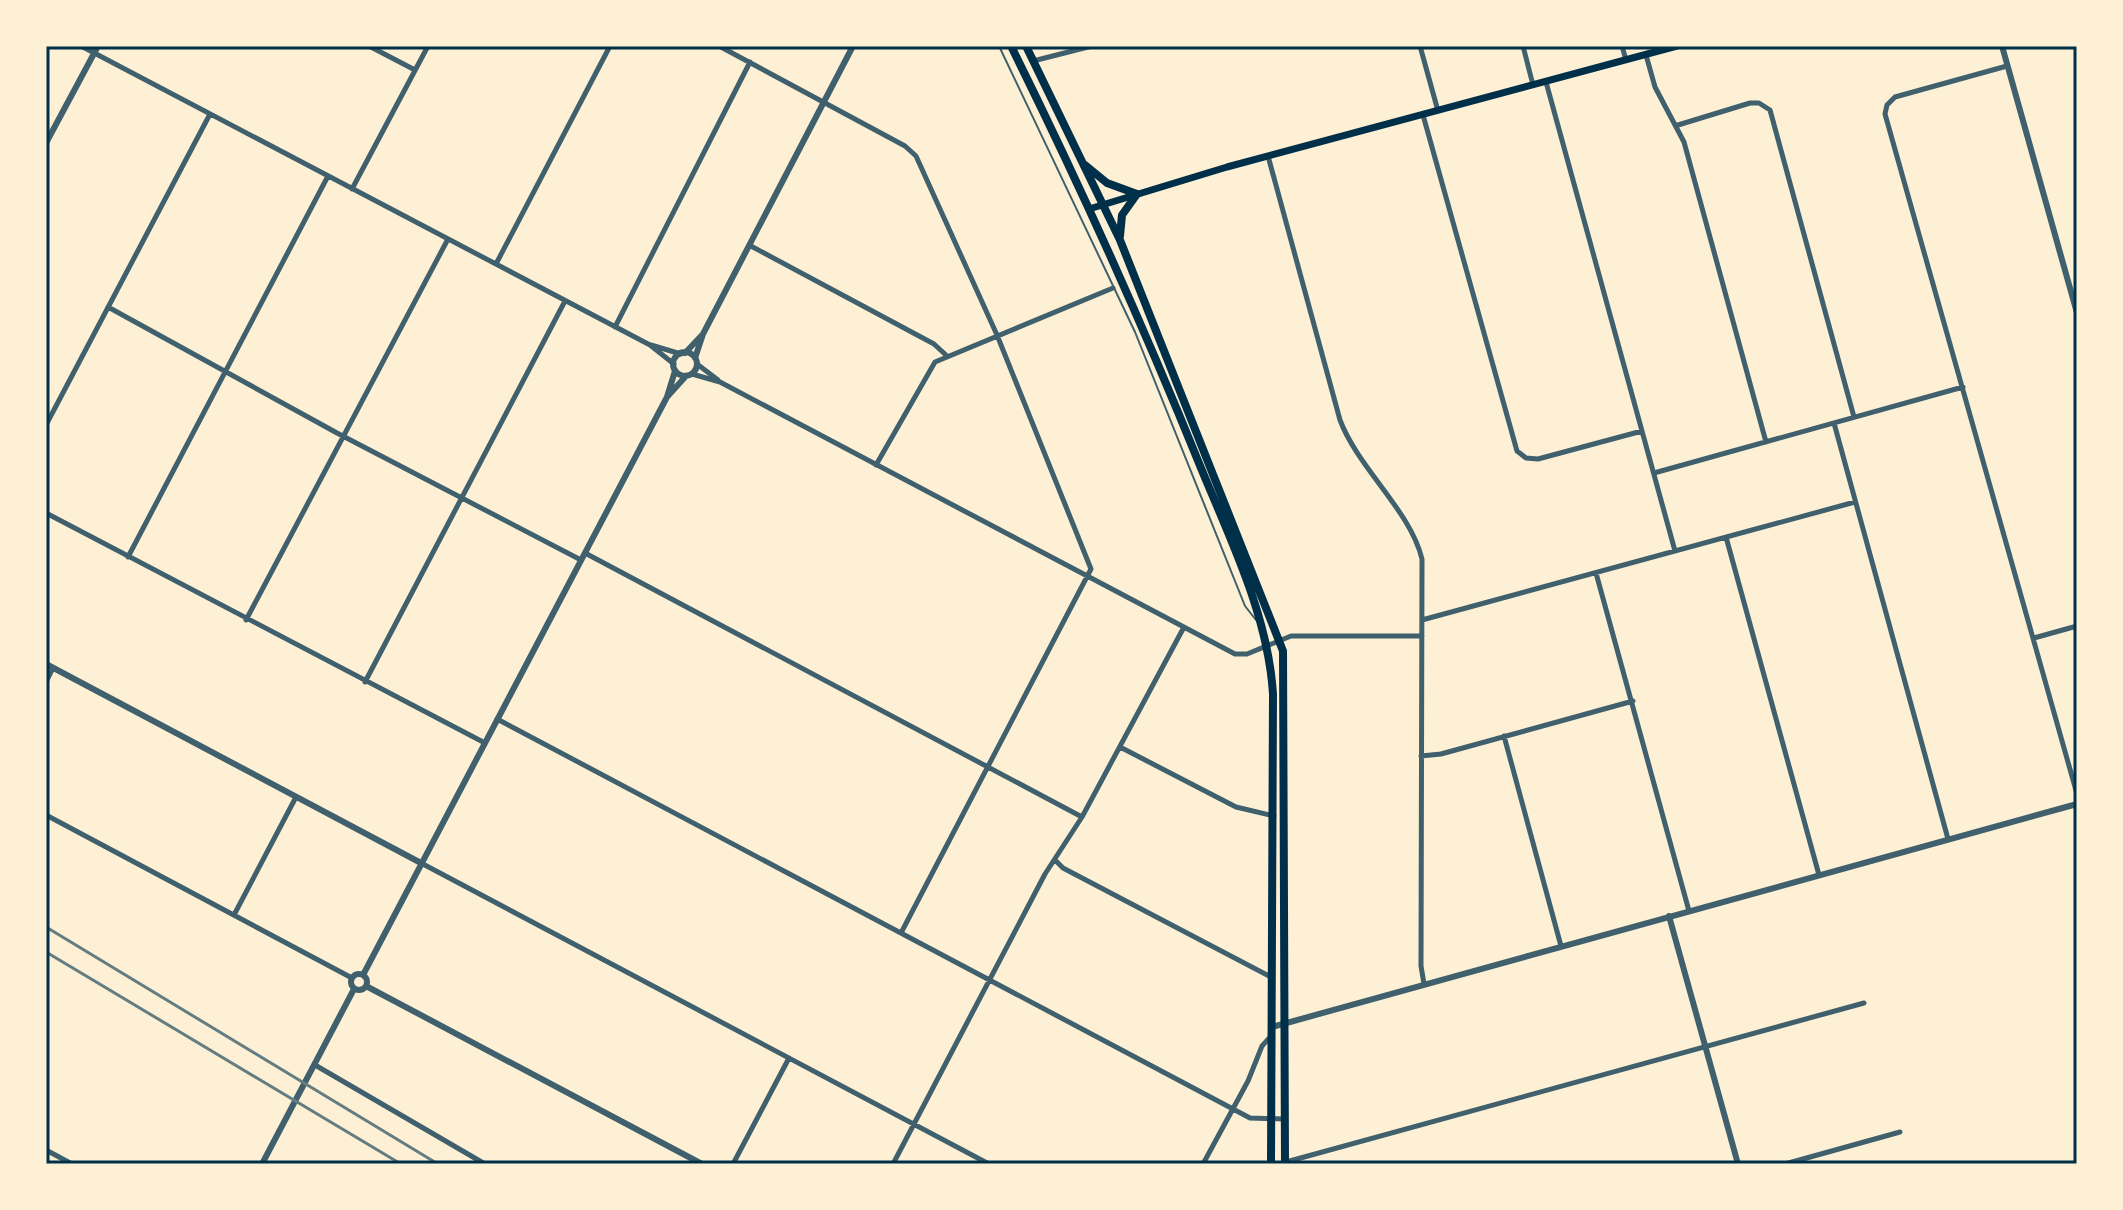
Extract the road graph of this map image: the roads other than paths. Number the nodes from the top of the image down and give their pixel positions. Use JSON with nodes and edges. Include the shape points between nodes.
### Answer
{"nodes":[{"id":1,"x":81,"y":46,"type":"edge"},
{"id":2,"x":369,"y":46,"type":"edge"},
{"id":3,"x":428,"y":46,"type":"edge"},
{"id":4,"x":610,"y":46,"type":"edge"},
{"id":5,"x":719,"y":46,"type":"edge"},
{"id":6,"x":853,"y":46,"type":"edge"},
{"id":7,"x":999,"y":46,"type":"edge"},
{"id":8,"x":1011,"y":46,"type":"edge"},
{"id":9,"x":1026,"y":46,"type":"edge"},
{"id":10,"x":1092,"y":46,"type":"edge"},
{"id":11,"x":1420,"y":46,"type":"edge"},
{"id":12,"x":1523,"y":46,"type":"edge"},
{"id":13,"x":1622,"y":46,"type":"edge"},
{"id":14,"x":1677,"y":46,"type":"edge"},
{"id":15,"x":2002,"y":46,"type":"edge"},
{"id":16,"x":96,"y":50,"type":"edge"},
{"id":17,"x":1646,"y":55,"type":"junction"},
{"id":18,"x":1626,"y":60,"type":"junction"},
{"id":19,"x":1033,"y":61,"type":"junction"},
{"id":20,"x":750,"y":62,"type":"junction"},
{"id":21,"x":2007,"y":66,"type":"junction"},
{"id":22,"x":415,"y":70,"type":"junction"},
{"id":23,"x":1546,"y":82,"type":"junction"},
{"id":24,"x":1533,"y":85,"type":"junction"},
{"id":25,"x":824,"y":101,"type":"junction"},
{"id":26,"x":1438,"y":111,"type":"junction"},
{"id":27,"x":210,"y":114,"type":"junction"},
{"id":28,"x":1423,"y":115,"type":"junction"},
{"id":29,"x":1678,"y":125,"type":"junction"},
{"id":30,"x":46,"y":143,"type":"edge"},
{"id":31,"x":1268,"y":156,"type":"junction"},
{"id":32,"x":1082,"y":163,"type":"junction"},
{"id":33,"x":328,"y":176,"type":"junction"},
{"id":34,"x":352,"y":189,"type":"junction"},
{"id":35,"x":1137,"y":194,"type":"junction"},
{"id":36,"x":1103,"y":205,"type":"junction"},
{"id":37,"x":1089,"y":209,"type":"junction"},
{"id":38,"x":448,"y":239,"type":"junction"},
{"id":39,"x":1120,"y":240,"type":"junction"},
{"id":40,"x":748,"y":244,"type":"junction"},
{"id":41,"x":496,"y":264,"type":"junction"},
{"id":42,"x":1113,"y":288,"type":"junction"},
{"id":43,"x":565,"y":301,"type":"junction"},
{"id":44,"x":108,"y":307,"type":"junction"},
{"id":45,"x":2077,"y":313,"type":"edge"},
{"id":46,"x":615,"y":327,"type":"junction"},
{"id":47,"x":703,"y":334,"type":"junction"},
{"id":48,"x":997,"y":335,"type":"junction"},
{"id":49,"x":650,"y":345,"type":"junction"},
{"id":50,"x":683,"y":353,"type":"junction"},
{"id":51,"x":947,"y":356,"type":"junction"},
{"id":52,"x":696,"y":361,"type":"junction"},
{"id":53,"x":674,"y":367,"type":"junction"},
{"id":54,"x":226,"y":372,"type":"junction"},
{"id":55,"x":689,"y":375,"type":"junction"},
{"id":56,"x":720,"y":382,"type":"junction"},
{"id":57,"x":1963,"y":387,"type":"junction"},
{"id":58,"x":667,"y":397,"type":"junction"},
{"id":59,"x":1854,"y":417,"type":"junction"},
{"id":60,"x":1834,"y":423,"type":"junction"},
{"id":61,"x":46,"y":425,"type":"edge"},
{"id":62,"x":1642,"y":431,"type":"junction"},
{"id":63,"x":344,"y":436,"type":"junction"},
{"id":64,"x":1766,"y":442,"type":"junction"},
{"id":65,"x":876,"y":465,"type":"junction"},
{"id":66,"x":1654,"y":473,"type":"junction"},
{"id":67,"x":463,"y":498,"type":"junction"},
{"id":68,"x":1855,"y":502,"type":"junction"},
{"id":69,"x":46,"y":513,"type":"edge"},
{"id":70,"x":1726,"y":537,"type":"junction"},
{"id":71,"x":1675,"y":551,"type":"junction"},
{"id":72,"x":128,"y":557,"type":"junction"},
{"id":73,"x":583,"y":557,"type":"junction"},
{"id":74,"x":1596,"y":573,"type":"junction"},
{"id":75,"x":1089,"y":576,"type":"junction"},
{"id":76,"x":246,"y":620,"type":"junction"},
{"id":77,"x":1422,"y":620,"type":"junction"},
{"id":78,"x":1262,"y":626,"type":"junction"},
{"id":79,"x":2077,"y":626,"type":"edge"},
{"id":80,"x":1184,"y":627,"type":"junction"},
{"id":81,"x":1422,"y":636,"type":"junction"},
{"id":82,"x":2034,"y":638,"type":"junction"},
{"id":83,"x":1280,"y":639,"type":"junction"},
{"id":84,"x":1267,"y":646,"type":"junction"},
{"id":85,"x":49,"y":666,"type":"edge"},
{"id":86,"x":46,"y":682,"type":"edge"},
{"id":87,"x":365,"y":682,"type":"junction"},
{"id":88,"x":1633,"y":701,"type":"junction"},
{"id":89,"x":497,"y":719,"type":"junction"},
{"id":90,"x":1504,"y":736,"type":"junction"},
{"id":91,"x":485,"y":743,"type":"junction"},
{"id":92,"x":1120,"y":747,"type":"junction"},
{"id":93,"x":1421,"y":756,"type":"junction"},
{"id":94,"x":989,"y":766,"type":"junction"},
{"id":95,"x":2077,"y":794,"type":"edge"},
{"id":96,"x":296,"y":797,"type":"junction"},
{"id":97,"x":2077,"y":804,"type":"edge"},
{"id":98,"x":46,"y":815,"type":"edge"},
{"id":99,"x":1274,"y":816,"type":"junction"},
{"id":100,"x":1082,"y":817,"type":"junction"},
{"id":101,"x":1948,"y":839,"type":"junction"},
{"id":102,"x":1055,"y":860,"type":"junction"},
{"id":103,"x":421,"y":863,"type":"junction"},
{"id":104,"x":1819,"y":875,"type":"junction"},
{"id":105,"x":1689,"y":911,"type":"junction"},
{"id":106,"x":234,"y":915,"type":"junction"},
{"id":107,"x":1669,"y":916,"type":"junction"},
{"id":108,"x":901,"y":933,"type":"junction"},
{"id":109,"x":1561,"y":946,"type":"junction"},
{"id":110,"x":363,"y":975,"type":"junction"},
{"id":111,"x":352,"y":978,"type":"junction"},
{"id":112,"x":1272,"y":978,"type":"junction"},
{"id":113,"x":989,"y":981,"type":"junction"},
{"id":114,"x":1424,"y":984,"type":"junction"},
{"id":115,"x":366,"y":986,"type":"junction"},
{"id":116,"x":354,"y":989,"type":"junction"},
{"id":117,"x":1864,"y":1003,"type":"dead end"},
{"id":118,"x":1285,"y":1022,"type":"junction"},
{"id":119,"x":1272,"y":1031,"type":"junction"},
{"id":120,"x":1705,"y":1047,"type":"junction"},
{"id":121,"x":789,"y":1058,"type":"junction"},
{"id":122,"x":315,"y":1065,"type":"junction"},
{"id":123,"x":1233,"y":1109,"type":"junction"},
{"id":124,"x":1285,"y":1118,"type":"junction"},
{"id":125,"x":1271,"y":1121,"type":"junction"},
{"id":126,"x":914,"y":1124,"type":"junction"},
{"id":127,"x":1900,"y":1132,"type":"dead end"},
{"id":128,"x":46,"y":1150,"type":"edge"},
{"id":129,"x":1285,"y":1163,"type":"edge"},
{"id":130,"x":72,"y":1164,"type":"edge"},
{"id":131,"x":262,"y":1164,"type":"edge"},
{"id":132,"x":485,"y":1164,"type":"edge"},
{"id":133,"x":702,"y":1164,"type":"edge"},
{"id":134,"x":733,"y":1164,"type":"edge"},
{"id":135,"x":893,"y":1164,"type":"edge"},
{"id":136,"x":989,"y":1164,"type":"edge"},
{"id":137,"x":1203,"y":1164,"type":"edge"},
{"id":138,"x":1271,"y":1164,"type":"edge"},
{"id":139,"x":1738,"y":1164,"type":"edge"},
{"id":140,"x":1785,"y":1164,"type":"edge"}],
"edges":[{"from":1,"to":16,"type":"street"},
{"from":2,"to":22,"type":"street"},
{"from":3,"to":22,"type":"street"},
{"from":4,"to":41,"type":"street"},
{"from":5,"to":20,"type":"street"},
{"from":6,"to":25,"type":"street"},
{"from":7,"to":42,"type":"lane"},
{"from":8,"to":37,"type":"highway"},
{"from":9,"to":19,"type":"highway"},
{"from":10,"to":19,"type":"street"},
{"from":11,"to":26,"type":"street"},
{"from":12,"to":24,"type":"street"},
{"from":13,"to":18,"type":"street"},
{"from":14,"to":17,"type":"main road"},
{"from":15,"to":21,"type":"street"},
{"from":16,"to":27,"type":"street"},
{"from":16,"to":30,"type":"street"},
{"from":17,"to":18,"type":"main road"},
{"from":17,"to":29,"type":"street","via":[[1655,87]]},
{"from":18,"to":23,"type":"main road"},
{"from":19,"to":32,"type":"highway"},
{"from":20,"to":25,"type":"street"},
{"from":20,"to":46,"type":"street"},
{"from":21,"to":45,"type":"street"},
{"from":21,"to":57,"type":"street","via":[[1895,97],[1887,105],[1886,118]]},
{"from":22,"to":34,"type":"street"},
{"from":23,"to":24,"type":"main road"},
{"from":23,"to":62,"type":"street"},
{"from":24,"to":26,"type":"main road"},
{"from":25,"to":40,"type":"street"},
{"from":25,"to":48,"type":"street","via":[[913,152]]},
{"from":26,"to":28,"type":"main road"},
{"from":27,"to":33,"type":"street"},
{"from":27,"to":44,"type":"street"},
{"from":28,"to":31,"type":"main road"},
{"from":28,"to":62,"type":"street","via":[[1517,451],[1538,459]]},
{"from":29,"to":59,"type":"street","via":[[1750,103],[1770,110]]},
{"from":29,"to":64,"type":"street"},
{"from":31,"to":35,"type":"main road"},
{"from":31,"to":77,"type":"street","via":[[1340,420],[1420,551]]},
{"from":32,"to":35,"type":"highway","via":[[1107,183]]},
{"from":32,"to":36,"type":"highway"},
{"from":33,"to":34,"type":"street"},
{"from":33,"to":54,"type":"street"},
{"from":34,"to":38,"type":"street"},
{"from":35,"to":36,"type":"main road"},
{"from":35,"to":39,"type":"highway","via":[[1122,215]]},
{"from":36,"to":37,"type":"main road"},
{"from":36,"to":39,"type":"highway"},
{"from":37,"to":78,"type":"highway","via":[[1148,337]]},
{"from":38,"to":41,"type":"street"},
{"from":38,"to":63,"type":"street"},
{"from":39,"to":83,"type":"highway"},
{"from":40,"to":47,"type":"street"},
{"from":40,"to":51,"type":"street","via":[[934,344]]},
{"from":41,"to":43,"type":"street"},
{"from":42,"to":48,"type":"street"},
{"from":42,"to":78,"type":"lane","via":[[1245,606]]},
{"from":43,"to":46,"type":"street"},
{"from":43,"to":67,"type":"street"},
{"from":44,"to":54,"type":"street"},
{"from":44,"to":61,"type":"street"},
{"from":46,"to":49,"type":"street"},
{"from":47,"to":50,"type":"street"},
{"from":47,"to":52,"type":"street"},
{"from":48,"to":51,"type":"street"},
{"from":48,"to":75,"type":"street","via":[[1090,565]]},
{"from":49,"to":50,"type":"street"},
{"from":49,"to":53,"type":"street"},
{"from":50,"to":52,"type":"street"},
{"from":50,"to":53,"type":"street"},
{"from":51,"to":65,"type":"street","via":[[929,367]]},
{"from":52,"to":55,"type":"street"},
{"from":52,"to":56,"type":"street"},
{"from":53,"to":55,"type":"street"},
{"from":53,"to":58,"type":"street"},
{"from":54,"to":63,"type":"street"},
{"from":54,"to":72,"type":"street"},
{"from":55,"to":56,"type":"street"},
{"from":55,"to":58,"type":"street"},
{"from":56,"to":65,"type":"street"},
{"from":57,"to":59,"type":"street"},
{"from":57,"to":82,"type":"street"},
{"from":58,"to":73,"type":"street"},
{"from":59,"to":60,"type":"street"},
{"from":60,"to":64,"type":"street"},
{"from":60,"to":68,"type":"street"},
{"from":62,"to":66,"type":"street"},
{"from":63,"to":67,"type":"street"},
{"from":63,"to":76,"type":"street"},
{"from":64,"to":66,"type":"street"},
{"from":65,"to":75,"type":"street"},
{"from":66,"to":71,"type":"street"},
{"from":67,"to":73,"type":"street"},
{"from":67,"to":87,"type":"street"},
{"from":68,"to":70,"type":"street"},
{"from":68,"to":101,"type":"street"},
{"from":69,"to":72,"type":"street"},
{"from":70,"to":71,"type":"street"},
{"from":70,"to":104,"type":"street"},
{"from":71,"to":74,"type":"street"},
{"from":72,"to":76,"type":"street"},
{"from":73,"to":89,"type":"street"},
{"from":73,"to":94,"type":"street"},
{"from":74,"to":77,"type":"street"},
{"from":74,"to":88,"type":"street"},
{"from":75,"to":80,"type":"street"},
{"from":75,"to":94,"type":"street"},
{"from":76,"to":87,"type":"street"},
{"from":77,"to":81,"type":"street"},
{"from":78,"to":84,"type":"highway"},
{"from":79,"to":82,"type":"street"},
{"from":80,"to":84,"type":"street","via":[[1239,655]]},
{"from":80,"to":92,"type":"street"},
{"from":81,"to":83,"type":"street"},
{"from":81,"to":93,"type":"street"},
{"from":82,"to":95,"type":"street"},
{"from":83,"to":84,"type":"street"},
{"from":83,"to":118,"type":"highway","via":[[1286,688]]},
{"from":84,"to":99,"type":"highway","via":[[1273,694]]},
{"from":85,"to":86,"type":"street"},
{"from":85,"to":96,"type":"street"},
{"from":87,"to":91,"type":"street"},
{"from":88,"to":90,"type":"street"},
{"from":88,"to":105,"type":"street"},
{"from":89,"to":91,"type":"street"},
{"from":89,"to":108,"type":"street"},
{"from":90,"to":93,"type":"street"},
{"from":90,"to":109,"type":"street"},
{"from":91,"to":103,"type":"street"},
{"from":92,"to":99,"type":"street","via":[[1236,807]]},
{"from":92,"to":100,"type":"street"},
{"from":93,"to":114,"type":"street"},
{"from":94,"to":100,"type":"street"},
{"from":94,"to":108,"type":"street"},
{"from":96,"to":103,"type":"street"},
{"from":96,"to":106,"type":"street"},
{"from":97,"to":101,"type":"street"},
{"from":98,"to":106,"type":"street"},
{"from":99,"to":112,"type":"highway"},
{"from":100,"to":102,"type":"street"},
{"from":101,"to":104,"type":"street"},
{"from":102,"to":112,"type":"street"},
{"from":102,"to":113,"type":"street"},
{"from":103,"to":110,"type":"street"},
{"from":103,"to":121,"type":"street"},
{"from":104,"to":105,"type":"street"},
{"from":105,"to":107,"type":"street"},
{"from":106,"to":111,"type":"street"},
{"from":107,"to":109,"type":"street"},
{"from":107,"to":120,"type":"street"},
{"from":108,"to":113,"type":"street"},
{"from":109,"to":114,"type":"street"},
{"from":110,"to":111,"type":"street"},
{"from":110,"to":115,"type":"street"},
{"from":111,"to":116,"type":"street"},
{"from":112,"to":119,"type":"highway"},
{"from":113,"to":123,"type":"street"},
{"from":113,"to":126,"type":"street"},
{"from":114,"to":118,"type":"street"},
{"from":115,"to":116,"type":"street"},
{"from":115,"to":133,"type":"street"},
{"from":116,"to":122,"type":"street"},
{"from":117,"to":120,"type":"street"},
{"from":118,"to":119,"type":"street"},
{"from":118,"to":124,"type":"highway"},
{"from":119,"to":123,"type":"street"},
{"from":119,"to":125,"type":"highway"},
{"from":120,"to":129,"type":"street"},
{"from":120,"to":139,"type":"street"},
{"from":121,"to":126,"type":"street"},
{"from":121,"to":134,"type":"street"},
{"from":122,"to":131,"type":"street"},
{"from":122,"to":132,"type":"street"},
{"from":123,"to":125,"type":"street","via":[[1254,1120]]},
{"from":123,"to":137,"type":"street"},
{"from":124,"to":125,"type":"street"},
{"from":124,"to":129,"type":"highway"},
{"from":125,"to":138,"type":"highway"},
{"from":126,"to":135,"type":"street"},
{"from":126,"to":136,"type":"street"},
{"from":127,"to":140,"type":"street"},
{"from":128,"to":130,"type":"street"}]}
